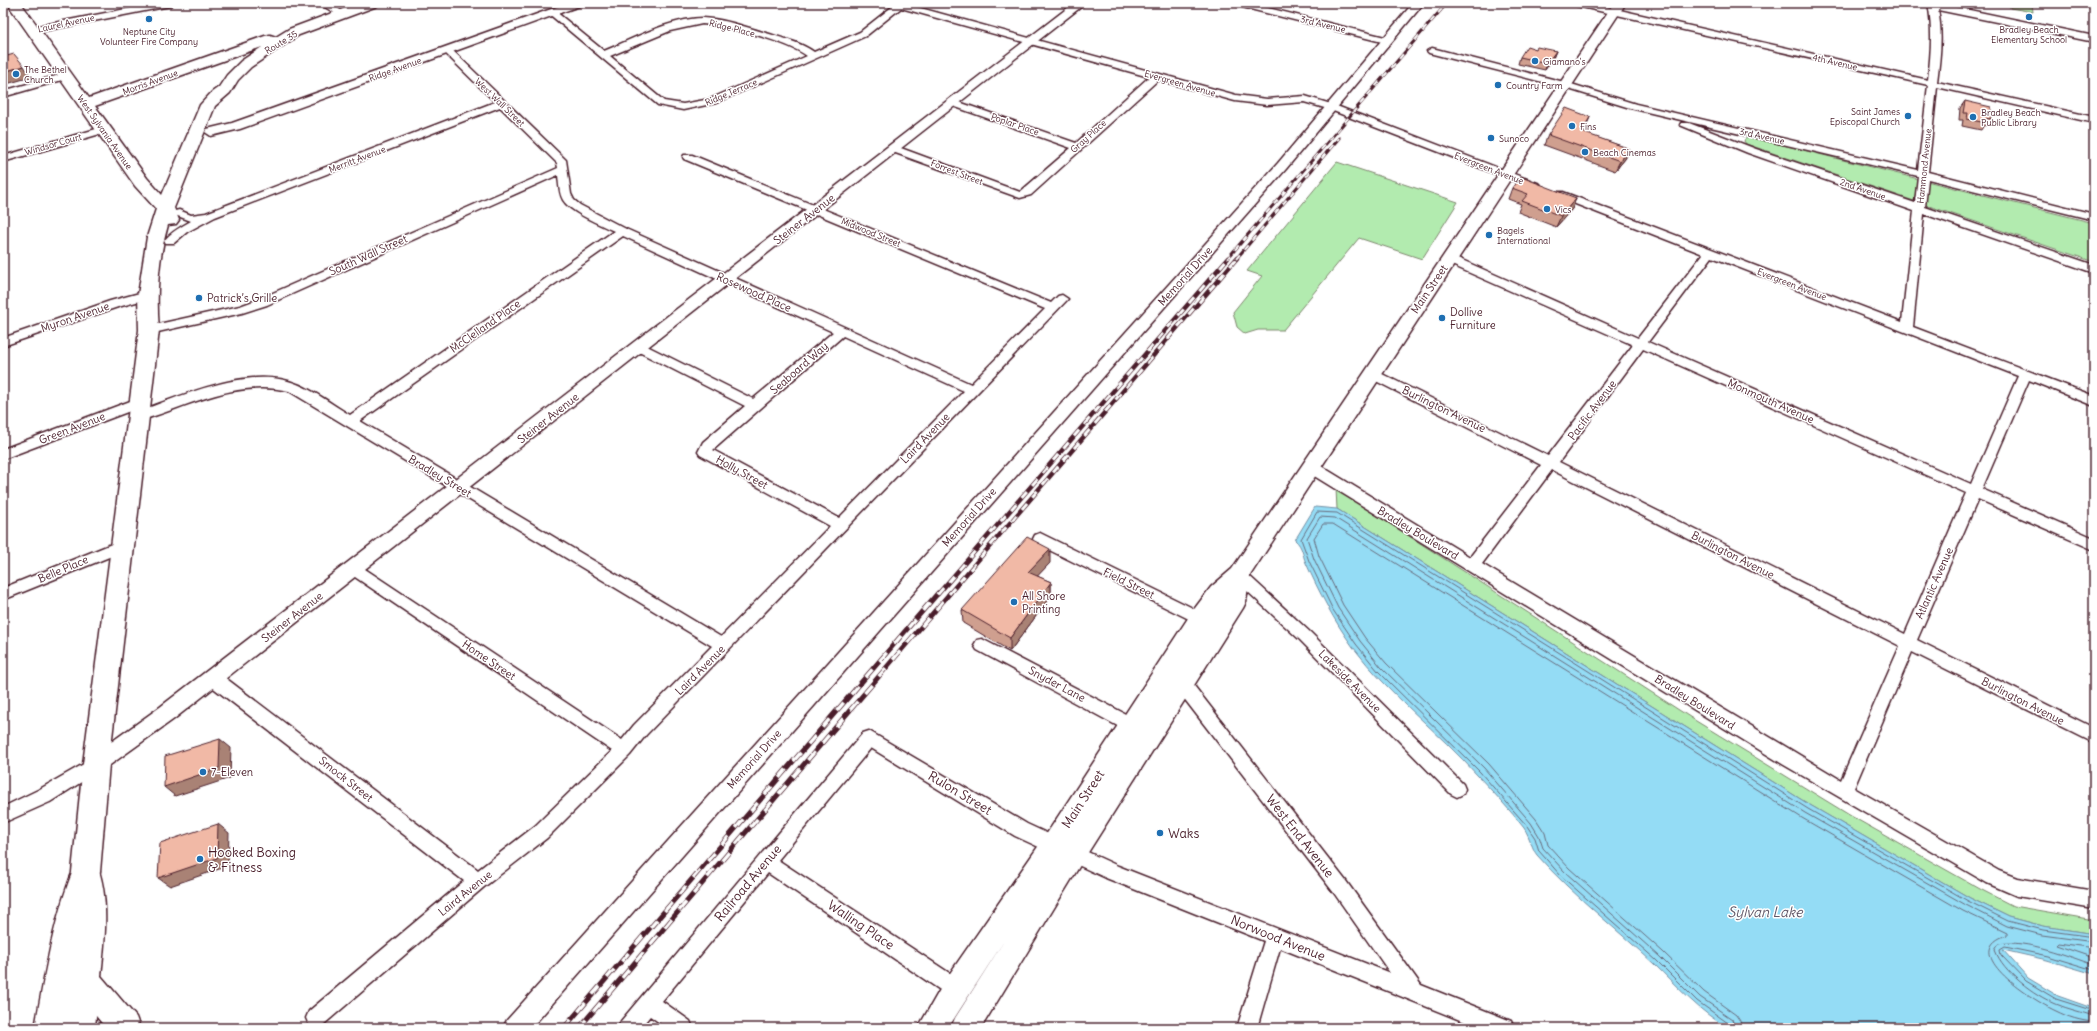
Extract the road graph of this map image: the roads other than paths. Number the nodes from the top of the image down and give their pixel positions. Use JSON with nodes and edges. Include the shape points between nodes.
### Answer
{"nodes":[{"id":1,"x":14,"y":3,"type":"edge"},
{"id":2,"x":170,"y":3,"type":"edge"},
{"id":3,"x":322,"y":3,"type":"edge"},
{"id":4,"x":372,"y":3,"type":"edge"},
{"id":5,"x":578,"y":3,"type":"edge"},
{"id":6,"x":1081,"y":3,"type":"edge"},
{"id":7,"x":1237,"y":3,"type":"edge"},
{"id":8,"x":1419,"y":3,"type":"edge"},
{"id":9,"x":1577,"y":3,"type":"edge"},
{"id":10,"x":897,"y":4,"type":"edge"},
{"id":11,"x":1933,"y":4,"type":"edge"},
{"id":12,"x":1617,"y":7,"type":"edge"},
{"id":13,"x":552,"y":12,"type":"junction"},
{"id":14,"x":343,"y":14,"type":"junction"},
{"id":15,"x":33,"y":30,"type":"junction"},
{"id":16,"x":294,"y":32,"type":"junction"},
{"id":17,"x":2094,"y":39,"type":"edge"},
{"id":18,"x":1386,"y":40,"type":"junction"},
{"id":19,"x":1031,"y":42,"type":"junction"},
{"id":20,"x":447,"y":50,"type":"junction"},
{"id":21,"x":1432,"y":51,"type":"dead end"},
{"id":22,"x":604,"y":55,"type":"junction"},
{"id":23,"x":813,"y":56,"type":"junction"},
{"id":24,"x":214,"y":59,"type":"junction"},
{"id":25,"x":246,"y":64,"type":"junction"},
{"id":26,"x":66,"y":76,"type":"junction"},
{"id":27,"x":1156,"y":76,"type":"junction"},
{"id":28,"x":1932,"y":84,"type":"junction"},
{"id":29,"x":1564,"y":86,"type":"junction"},
{"id":30,"x":225,"y":90,"type":"junction"},
{"id":31,"x":3,"y":94,"type":"edge"},
{"id":32,"x":501,"y":103,"type":"junction"},
{"id":33,"x":953,"y":103,"type":"junction"},
{"id":34,"x":86,"y":104,"type":"junction"},
{"id":35,"x":1633,"y":106,"type":"junction"},
{"id":36,"x":1331,"y":107,"type":"junction"},
{"id":37,"x":2094,"y":120,"type":"edge"},
{"id":38,"x":103,"y":130,"type":"junction"},
{"id":39,"x":211,"y":132,"type":"junction"},
{"id":40,"x":1076,"y":146,"type":"junction"},
{"id":41,"x":894,"y":149,"type":"junction"},
{"id":42,"x":688,"y":157,"type":"dead end"},
{"id":43,"x":3,"y":159,"type":"edge"},
{"id":44,"x":562,"y":170,"type":"junction"},
{"id":45,"x":1505,"y":174,"type":"junction"},
{"id":46,"x":1923,"y":174,"type":"junction"},
{"id":47,"x":141,"y":182,"type":"junction"},
{"id":48,"x":1020,"y":195,"type":"joint"},
{"id":49,"x":1920,"y":209,"type":"junction"},
{"id":50,"x":172,"y":210,"type":"junction"},
{"id":51,"x":816,"y":210,"type":"junction"},
{"id":52,"x":211,"y":215,"type":"junction"},
{"id":53,"x":2094,"y":217,"type":"edge"},
{"id":54,"x":622,"y":231,"type":"junction"},
{"id":55,"x":163,"y":239,"type":"junction"},
{"id":56,"x":1710,"y":252,"type":"junction"},
{"id":57,"x":1449,"y":259,"type":"junction"},
{"id":58,"x":2094,"y":269,"type":"edge"},
{"id":59,"x":726,"y":279,"type":"junction"},
{"id":60,"x":147,"y":295,"type":"junction"},
{"id":61,"x":1058,"y":303,"type":"joint"},
{"id":62,"x":1907,"y":328,"type":"junction"},
{"id":63,"x":149,"y":330,"type":"junction"},
{"id":64,"x":842,"y":330,"type":"junction"},
{"id":65,"x":3,"y":342,"type":"edge"},
{"id":66,"x":1641,"y":344,"type":"junction"},
{"id":67,"x":639,"y":347,"type":"junction"},
{"id":68,"x":1372,"y":374,"type":"junction"},
{"id":69,"x":2025,"y":374,"type":"junction"},
{"id":70,"x":972,"y":390,"type":"junction"},
{"id":71,"x":2094,"y":400,"type":"edge"},
{"id":72,"x":756,"y":406,"type":"junction"},
{"id":73,"x":140,"y":409,"type":"junction"},
{"id":74,"x":349,"y":422,"type":"junction"},
{"id":75,"x":3,"y":454,"type":"edge"},
{"id":76,"x":1552,"y":463,"type":"junction"},
{"id":77,"x":1310,"y":467,"type":"junction"},
{"id":78,"x":458,"y":487,"type":"junction"},
{"id":79,"x":1974,"y":491,"type":"junction"},
{"id":80,"x":840,"y":525,"type":"junction"},
{"id":81,"x":1040,"y":539,"type":"dead end"},
{"id":82,"x":2094,"y":544,"type":"edge"},
{"id":83,"x":124,"y":545,"type":"junction"},
{"id":84,"x":1472,"y":566,"type":"junction"},
{"id":85,"x":354,"y":569,"type":"junction"},
{"id":86,"x":1239,"y":575,"type":"junction"},
{"id":87,"x":3,"y":594,"type":"edge"},
{"id":88,"x":1209,"y":622,"type":"junction"},
{"id":89,"x":1908,"y":643,"type":"junction"},
{"id":90,"x":982,"y":645,"type":"dead end"},
{"id":91,"x":724,"y":646,"type":"junction"},
{"id":92,"x":213,"y":678,"type":"junction"},
{"id":93,"x":1182,"y":684,"type":"junction"},
{"id":94,"x":1131,"y":724,"type":"junction"},
{"id":95,"x":2094,"y":736,"type":"edge"},
{"id":96,"x":869,"y":738,"type":"joint"},
{"id":97,"x":624,"y":750,"type":"junction"},
{"id":98,"x":96,"y":764,"type":"junction"},
{"id":99,"x":1457,"y":789,"type":"dead end"},
{"id":100,"x":1844,"y":792,"type":"junction"},
{"id":101,"x":3,"y":815,"type":"edge"},
{"id":102,"x":1063,"y":850,"type":"junction"},
{"id":103,"x":766,"y":862,"type":"junction"},
{"id":104,"x":86,"y":872,"type":"junction"},
{"id":105,"x":478,"y":881,"type":"junction"},
{"id":106,"x":2094,"y":900,"type":"edge"},
{"id":107,"x":1274,"y":937,"type":"junction"},
{"id":108,"x":86,"y":980,"type":"junction"},
{"id":109,"x":956,"y":989,"type":"junction"},
{"id":110,"x":1414,"y":992,"type":"junction"},
{"id":111,"x":649,"y":1003,"type":"junction"},
{"id":112,"x":316,"y":1018,"type":"dead end"},
{"id":113,"x":50,"y":1028,"type":"edge"},
{"id":114,"x":80,"y":1028,"type":"edge"},
{"id":115,"x":125,"y":1028,"type":"edge"},
{"id":116,"x":515,"y":1028,"type":"edge"},
{"id":117,"x":628,"y":1028,"type":"edge"},
{"id":118,"x":683,"y":1028,"type":"edge"},
{"id":119,"x":932,"y":1028,"type":"edge"},
{"id":120,"x":965,"y":1028,"type":"edge"},
{"id":121,"x":1247,"y":1028,"type":"edge"},
{"id":122,"x":1504,"y":1028,"type":"edge"}],
"edges":[{"from":1,"to":15,"type":"main road","name":"West Sylvania Avenue"},
{"from":2,"to":15,"type":"street","name":"Laurel Avenue"},
{"from":3,"to":14,"type":"street"},
{"from":4,"to":14,"type":"main road","name":"Route 35"},
{"from":5,"to":13,"type":"street","name":"Ridge Avenue"},
{"from":6,"to":19,"type":"street","name":"Steiner Avenue"},
{"from":7,"to":18,"type":"street","name":"3rd Avenue"},
{"from":8,"to":18,"type":"street","name":"Memorial Drive"},
{"from":9,"to":12,"type":"street","name":"4th Avenue"},
{"from":10,"to":19,"type":"street","name":"Evergreen Avenue"},
{"from":10,"to":23,"type":"street","name":"Ridge Terrace","via":[[863,34]]},
{"from":11,"to":17,"type":"street"},
{"from":11,"to":28,"type":"street","name":"Hammond Avenue","via":[[1936,50]]},
{"from":12,"to":28,"type":"street","name":"4th Avenue"},
{"from":12,"to":29,"type":"main road","name":"Main Street"},
{"from":13,"to":20,"type":"street","name":"Ridge Avenue"},
{"from":13,"to":22,"type":"street","name":"Ridge Terrace"},
{"from":14,"to":16,"type":"main road","name":"Route 35"},
{"from":15,"to":26,"type":"main road","name":"West Sylvania Avenue"},
{"from":16,"to":24,"type":"main road","name":"Morris Avenue"},
{"from":16,"to":25,"type":"main road","name":"Route 35"},
{"from":18,"to":36,"type":"street","name":"Memorial Drive"},
{"from":19,"to":27,"type":"street","name":"Evergreen Avenue"},
{"from":19,"to":33,"type":"street","name":"Steiner Avenue"},
{"from":20,"to":32,"type":"street","name":"West Wall Street"},
{"from":20,"to":39,"type":"street","name":"Ridge Avenue","via":[[236,126]]},
{"from":21,"to":29,"type":"street","name":"3rd Avenue"},
{"from":22,"to":23,"type":"street","name":"Ridge Place","via":[[683,24],[701,21],[721,24],[794,46]]},
{"from":22,"to":23,"type":"street","name":"Ridge Terrace","via":[[661,103],[683,108],[713,101]]},
{"from":24,"to":25,"type":"main road","name":"Morris Avenue"},
{"from":24,"to":34,"type":"main road","name":"Morris Avenue"},
{"from":25,"to":30,"type":"main road","name":"Route 35","via":[[232,78]]},
{"from":26,"to":31,"type":"street"},
{"from":26,"to":34,"type":"main road","name":"West Sylvania Avenue"},
{"from":27,"to":36,"type":"street","name":"Evergreen Avenue","via":[[1248,101],[1305,99]]},
{"from":27,"to":40,"type":"street","name":"Gray Place"},
{"from":28,"to":37,"type":"street","name":"4th Avenue"},
{"from":28,"to":46,"type":"street","name":"Hammond Avenue"},
{"from":29,"to":35,"type":"street","name":"3rd Avenue"},
{"from":29,"to":45,"type":"main road","name":"Main Street"},
{"from":30,"to":39,"type":"main road","via":[[226,98]]},
{"from":30,"to":50,"type":"main road","via":[[208,105]]},
{"from":32,"to":44,"type":"street","name":"West Wall Street","via":[[562,162]]},
{"from":32,"to":52,"type":"street","name":"Merritt Avenue"},
{"from":33,"to":40,"type":"street","name":"Poplar Place"},
{"from":33,"to":41,"type":"street","name":"Steiner Avenue"},
{"from":34,"to":38,"type":"main road","name":"West Sylvania Avenue"},
{"from":35,"to":46,"type":"street","name":"3rd Avenue"},
{"from":35,"to":49,"type":"street","name":"2nd Avenue","via":[[1752,151]]},
{"from":36,"to":45,"type":"street","name":"Evergreen Avenue"},
{"from":36,"to":116,"type":"street","name":"Memorial Drive","via":[[1282,166]]},
{"from":38,"to":43,"type":"street","name":"Windsor Court"},
{"from":38,"to":47,"type":"main road","name":"West Sylvania Avenue"},
{"from":39,"to":50,"type":"main road"},
{"from":40,"to":48,"type":"street","name":"Gray Place","via":[[1026,193]]},
{"from":41,"to":48,"type":"street","name":"Forrest Street"},
{"from":41,"to":51,"type":"street","name":"Steiner Avenue"},
{"from":42,"to":51,"type":"street","name":"Midwood Street"},
{"from":44,"to":54,"type":"street","name":"Rosewood Place","via":[[569,201]]},
{"from":44,"to":63,"type":"street","name":"South Wall Street","via":[[263,302]]},
{"from":45,"to":56,"type":"street","name":"Evergreen Avenue"},
{"from":45,"to":57,"type":"main road","name":"Main Street"},
{"from":46,"to":49,"type":"street","name":"Hammond Avenue"},
{"from":46,"to":53,"type":"street","name":"3rd Avenue"},
{"from":47,"to":50,"type":"main road","name":"West Sylvania Avenue"},
{"from":47,"to":55,"type":"main road","name":"West Sylvania Avenue"},
{"from":49,"to":58,"type":"street","name":"2nd Avenue"},
{"from":49,"to":62,"type":"street","name":"Hammond Avenue"},
{"from":50,"to":52,"type":"street","name":"Merritt Avenue","via":[[190,218]]},
{"from":50,"to":55,"type":"main road"},
{"from":51,"to":59,"type":"street","name":"Steiner Avenue"},
{"from":51,"to":61,"type":"street","name":"Midwood Street"},
{"from":52,"to":55,"type":"street","name":"Merritt Avenue"},
{"from":54,"to":59,"type":"street","name":"Rosewood Place"},
{"from":54,"to":74,"type":"street","name":"McClelland Place"},
{"from":55,"to":60,"type":"main road"},
{"from":55,"to":63,"type":"main road","via":[[163,292]]},
{"from":56,"to":62,"type":"street","name":"Evergreen Avenue"},
{"from":56,"to":66,"type":"street","name":"Pacific Avenue"},
{"from":57,"to":66,"type":"street","name":"Monmouth Avenue"},
{"from":57,"to":68,"type":"main road","name":"Main Street"},
{"from":59,"to":64,"type":"street","name":"Rosewood Place"},
{"from":59,"to":67,"type":"street","name":"Steiner Avenue"},
{"from":60,"to":63,"type":"main road"},
{"from":60,"to":65,"type":"street","name":"Myron Avenue"},
{"from":61,"to":70,"type":"street","name":"Laird Avenue"},
{"from":62,"to":69,"type":"street","name":"Evergreen Avenue"},
{"from":63,"to":73,"type":"main road"},
{"from":64,"to":70,"type":"street","name":"Rosewood Place"},
{"from":64,"to":72,"type":"street","name":"Seaboard Way"},
{"from":66,"to":76,"type":"street","name":"Pacific Avenue"},
{"from":66,"to":79,"type":"street","name":"Monmouth Avenue"},
{"from":67,"to":72,"type":"street"},
{"from":67,"to":78,"type":"street","name":"Steiner Avenue"},
{"from":68,"to":76,"type":"street","name":"Burlington Avenue"},
{"from":68,"to":77,"type":"main road","name":"Main Street"},
{"from":69,"to":71,"type":"street","name":"Evergreen Avenue"},
{"from":69,"to":79,"type":"street","name":"Atlantic Avenue"},
{"from":70,"to":80,"type":"street","name":"Laird Avenue"},
{"from":72,"to":80,"type":"street","name":"Holly Street","via":[[708,445],[705,452]]},
{"from":73,"to":74,"type":"street","name":"Bradley Street","via":[[248,384],[268,382],[293,388]]},
{"from":73,"to":75,"type":"street","name":"Green Avenue"},
{"from":73,"to":83,"type":"main road"},
{"from":74,"to":78,"type":"street","name":"Bradley Street"},
{"from":76,"to":84,"type":"street","name":"Pacific Avenue"},
{"from":76,"to":89,"type":"street","name":"Burlington Avenue"},
{"from":77,"to":84,"type":"street","name":"Bradley Boulevard"},
{"from":77,"to":86,"type":"main road","name":"Main Street"},
{"from":78,"to":85,"type":"street","name":"Steiner Avenue"},
{"from":78,"to":91,"type":"street","name":"Bradley Street"},
{"from":79,"to":82,"type":"street","name":"Monmouth Avenue"},
{"from":79,"to":89,"type":"street","name":"Atlantic Avenue"},
{"from":80,"to":91,"type":"street","name":"Laird Avenue"},
{"from":81,"to":88,"type":"street","name":"Field Street"},
{"from":83,"to":87,"type":"street","name":"Belle Place"},
{"from":83,"to":98,"type":"main road"},
{"from":84,"to":100,"type":"street","name":"Bradley Boulevard"},
{"from":85,"to":92,"type":"street","name":"Steiner Avenue"},
{"from":85,"to":97,"type":"street","name":"Home Street"},
{"from":86,"to":88,"type":"main road","name":"Main Street","via":[[1235,602]]},
{"from":86,"to":99,"type":"street","name":"Lakeside Avenue","via":[[1306,636]]},
{"from":88,"to":93,"type":"main road","name":"Main Street"},
{"from":88,"to":94,"type":"main road","name":"Main Street"},
{"from":89,"to":95,"type":"street","name":"Burlington Avenue"},
{"from":89,"to":100,"type":"street","name":"Atlantic Avenue"},
{"from":90,"to":94,"type":"street","name":"Snyder Lane"},
{"from":91,"to":97,"type":"street","name":"Laird Avenue","via":[[640,730]]},
{"from":92,"to":98,"type":"street","name":"Steiner Avenue"},
{"from":92,"to":105,"type":"street","name":"Smock Street"},
{"from":93,"to":102,"type":"main road","name":"Main Street"},
{"from":93,"to":110,"type":"street","name":"West End Avenue","via":[[1340,887]]},
{"from":94,"to":102,"type":"main road","name":"Main Street"},
{"from":96,"to":102,"type":"street","name":"Rulon Street","via":[[1021,830]]},
{"from":96,"to":103,"type":"street","name":"Railroad Avenue"},
{"from":97,"to":105,"type":"street","name":"Laird Avenue","via":[[541,832]]},
{"from":98,"to":101,"type":"street","name":"Steiner Avenue","via":[[44,796]]},
{"from":98,"to":104,"type":"main road"},
{"from":100,"to":106,"type":"street","name":"Bradley Boulevard","via":[[1993,877],[2016,887]]},
{"from":102,"to":107,"type":"street","name":"Norwood Avenue"},
{"from":102,"to":109,"type":"main road","name":"Main Street"},
{"from":102,"to":120,"type":"main road","name":"Main Street"},
{"from":103,"to":109,"type":"street","name":"Walling Place"},
{"from":103,"to":111,"type":"street","name":"Railroad Avenue"},
{"from":104,"to":108,"type":"main road","via":[[91,899]]},
{"from":104,"to":113,"type":"main road","via":[[62,952]]},
{"from":105,"to":112,"type":"street","name":"Laird Avenue"},
{"from":107,"to":110,"type":"street","name":"Norwood Avenue"},
{"from":107,"to":121,"type":"street"},
{"from":108,"to":114,"type":"main road"},
{"from":108,"to":115,"type":"main road"},
{"from":109,"to":119,"type":"main road","name":"Main Street"},
{"from":110,"to":122,"type":"street","name":"Norwood Avenue"},
{"from":111,"to":117,"type":"street","name":"Railroad Avenue"},
{"from":111,"to":118,"type":"street"}]}
